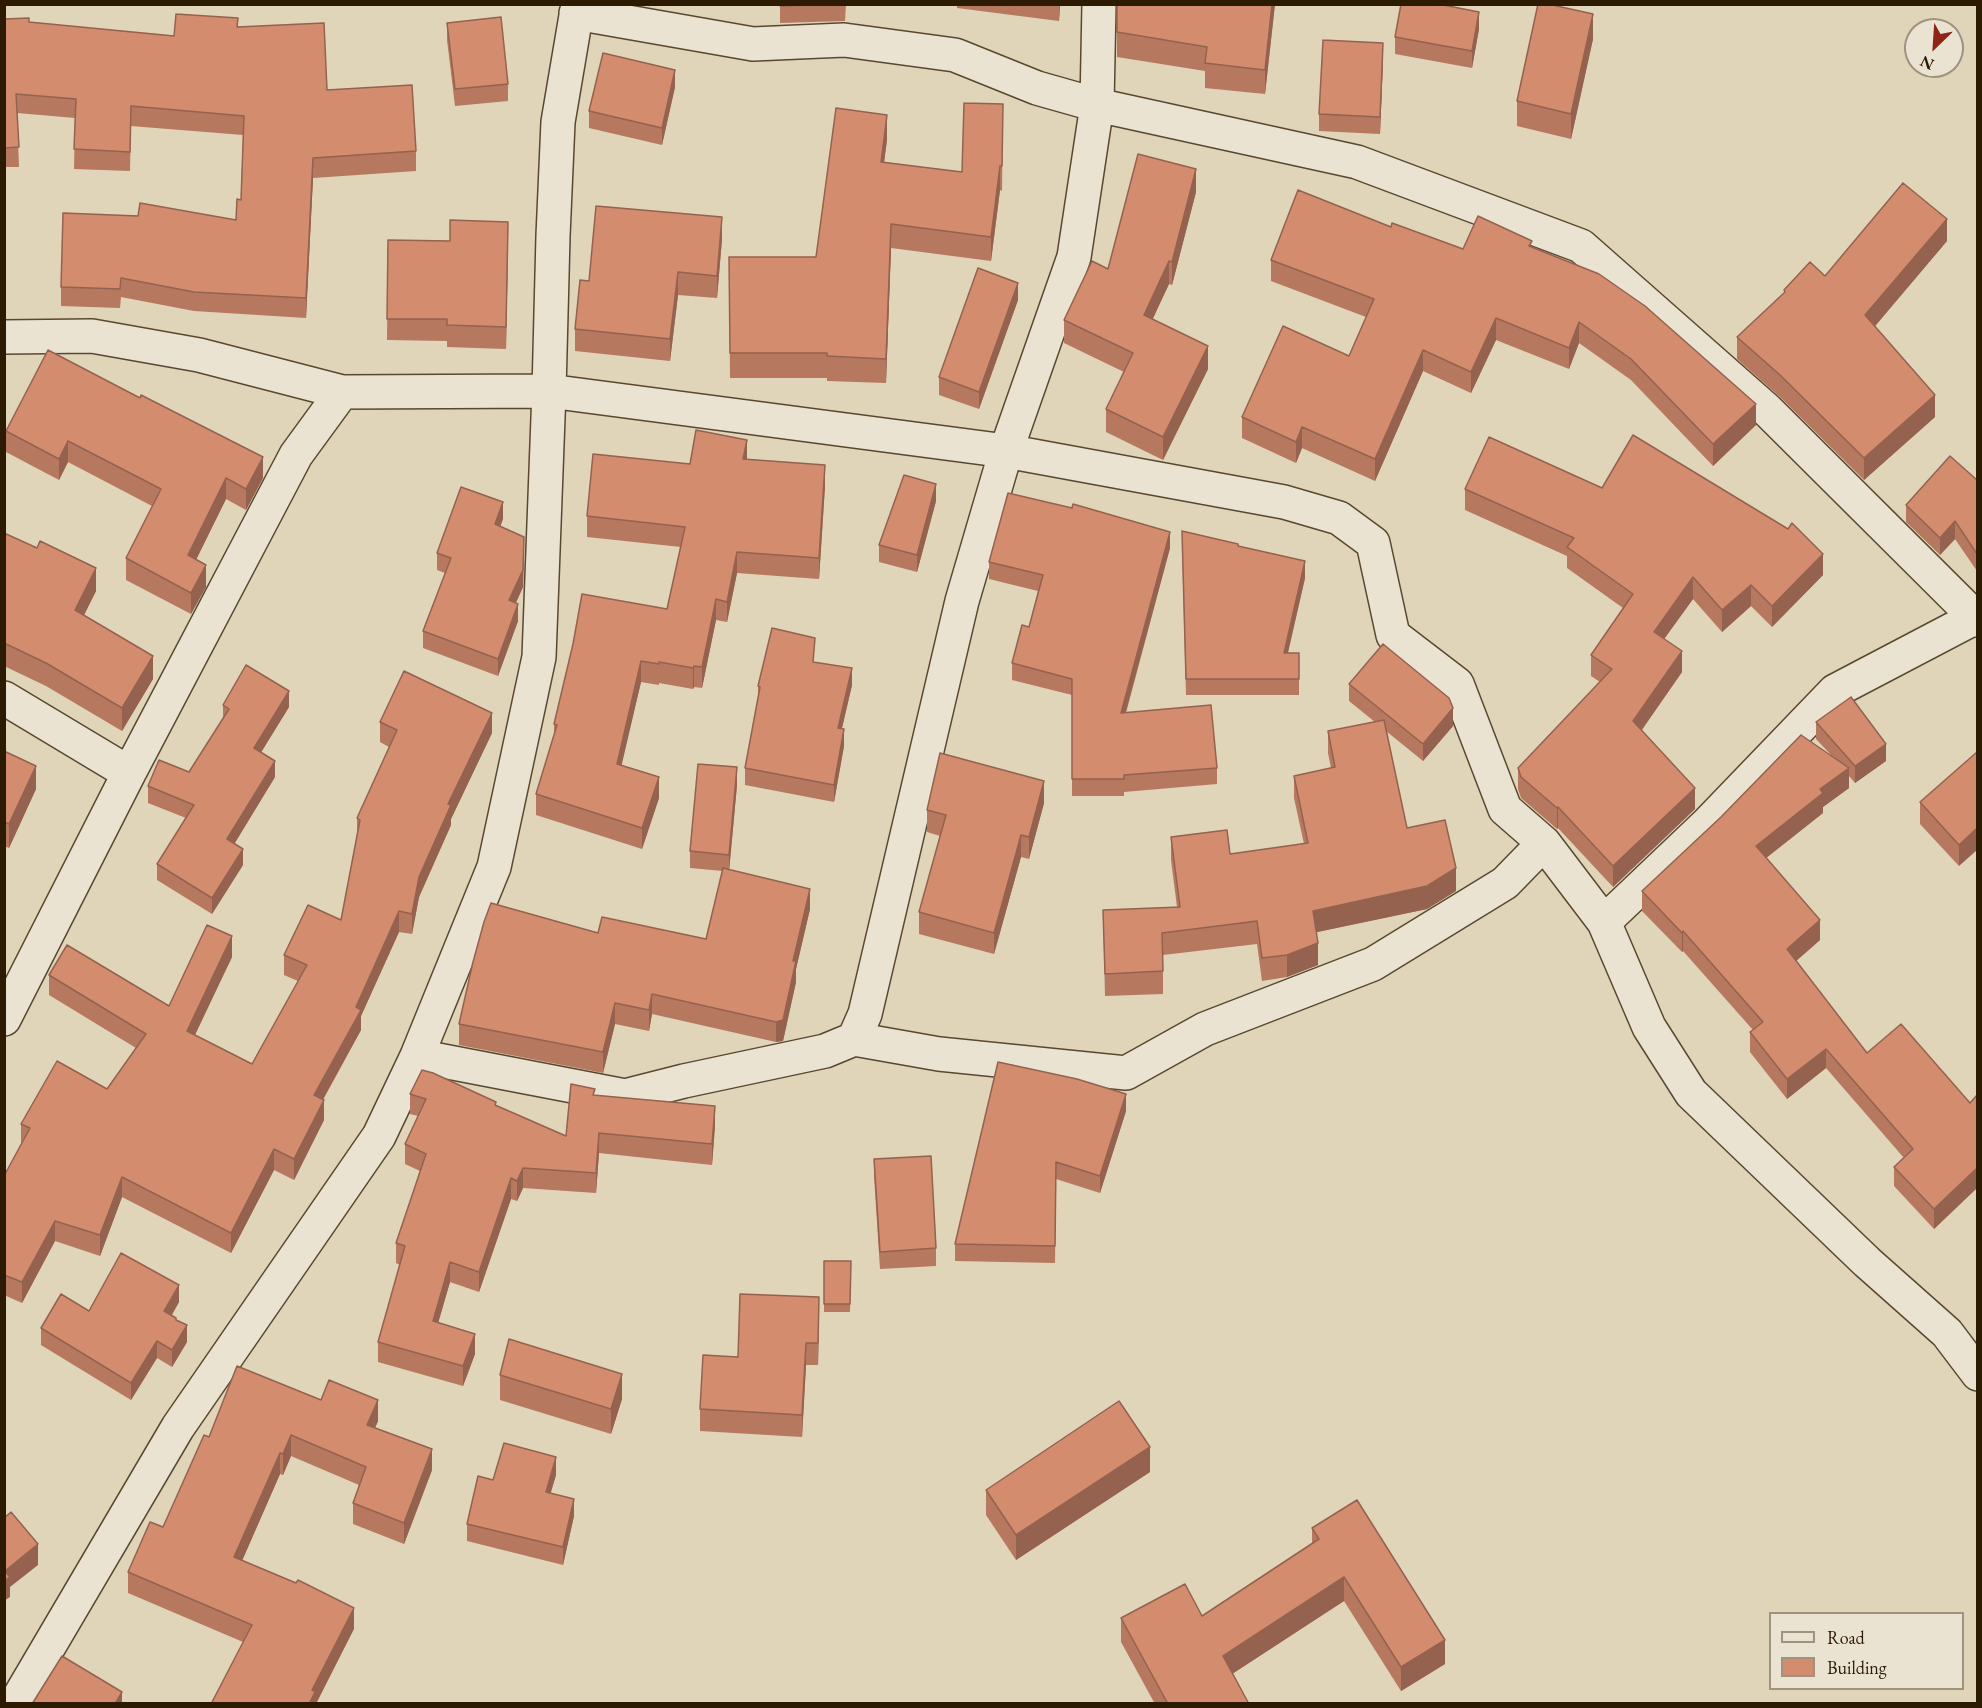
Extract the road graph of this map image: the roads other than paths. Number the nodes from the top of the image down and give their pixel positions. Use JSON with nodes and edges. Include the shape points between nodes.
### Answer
{"nodes":[{"id":1,"x":1099,"y":4,"type":"edge"},
{"id":2,"x":577,"y":9,"type":"edge"},
{"id":3,"x":1097,"y":105,"type":"junction"},
{"id":4,"x":4,"y":337,"type":"edge"},
{"id":5,"x":549,"y":391,"type":"junction"},
{"id":6,"x":342,"y":392,"type":"junction"},
{"id":7,"x":1006,"y":451,"type":"junction"},
{"id":8,"x":1976,"y":618,"type":"edge"},
{"id":9,"x":4,"y":698,"type":"edge"},
{"id":10,"x":129,"y":773,"type":"junction"},
{"id":11,"x":1544,"y":843,"type":"junction"},
{"id":12,"x":1604,"y":922,"type":"junction"},
{"id":13,"x":4,"y":1019,"type":"edge"},
{"id":14,"x":854,"y":1039,"type":"junction"},
{"id":15,"x":417,"y":1056,"type":"junction"},
{"id":16,"x":1977,"y":1374,"type":"edge"},
{"id":17,"x":15,"y":1704,"type":"edge"}],
"edges":[{"from":1,"to":3,"type":"street"},
{"from":2,"to":3,"type":"street","via":[[753,44],[844,40],[955,55],[1037,88]]},
{"from":2,"to":5,"type":"street","via":[[558,122]]},
{"from":3,"to":7,"type":"street","via":[[1074,257]]},
{"from":3,"to":8,"type":"street","via":[[1357,162],[1581,246],[1767,410]]},
{"from":4,"to":6,"type":"street","via":[[92,336],[199,355]]},
{"from":5,"to":6,"type":"street"},
{"from":5,"to":7,"type":"street"},
{"from":5,"to":15,"type":"street","via":[[539,657],[494,867]]},
{"from":6,"to":10,"type":"street","via":[[296,455]]},
{"from":7,"to":11,"type":"street","via":[[1284,502],[1339,518],[1373,543],[1393,635],[1457,684],[1505,809]]},
{"from":7,"to":14,"type":"street","via":[[962,601],[866,1014]]},
{"from":8,"to":12,"type":"street","via":[[1835,692],[1708,823]]},
{"from":9,"to":10,"type":"street"},
{"from":10,"to":13,"type":"street"},
{"from":11,"to":12,"type":"street"},
{"from":11,"to":14,"type":"street","via":[[1505,883],[1373,964],[1205,1029],[1126,1073],[939,1054]]},
{"from":12,"to":16,"type":"street","via":[[1649,1027],[1691,1093],[1947,1333]]},
{"from":14,"to":15,"type":"street","via":[[825,1052],[626,1096]]},
{"from":15,"to":17,"type":"street","via":[[379,1136],[178,1427]]}]}
